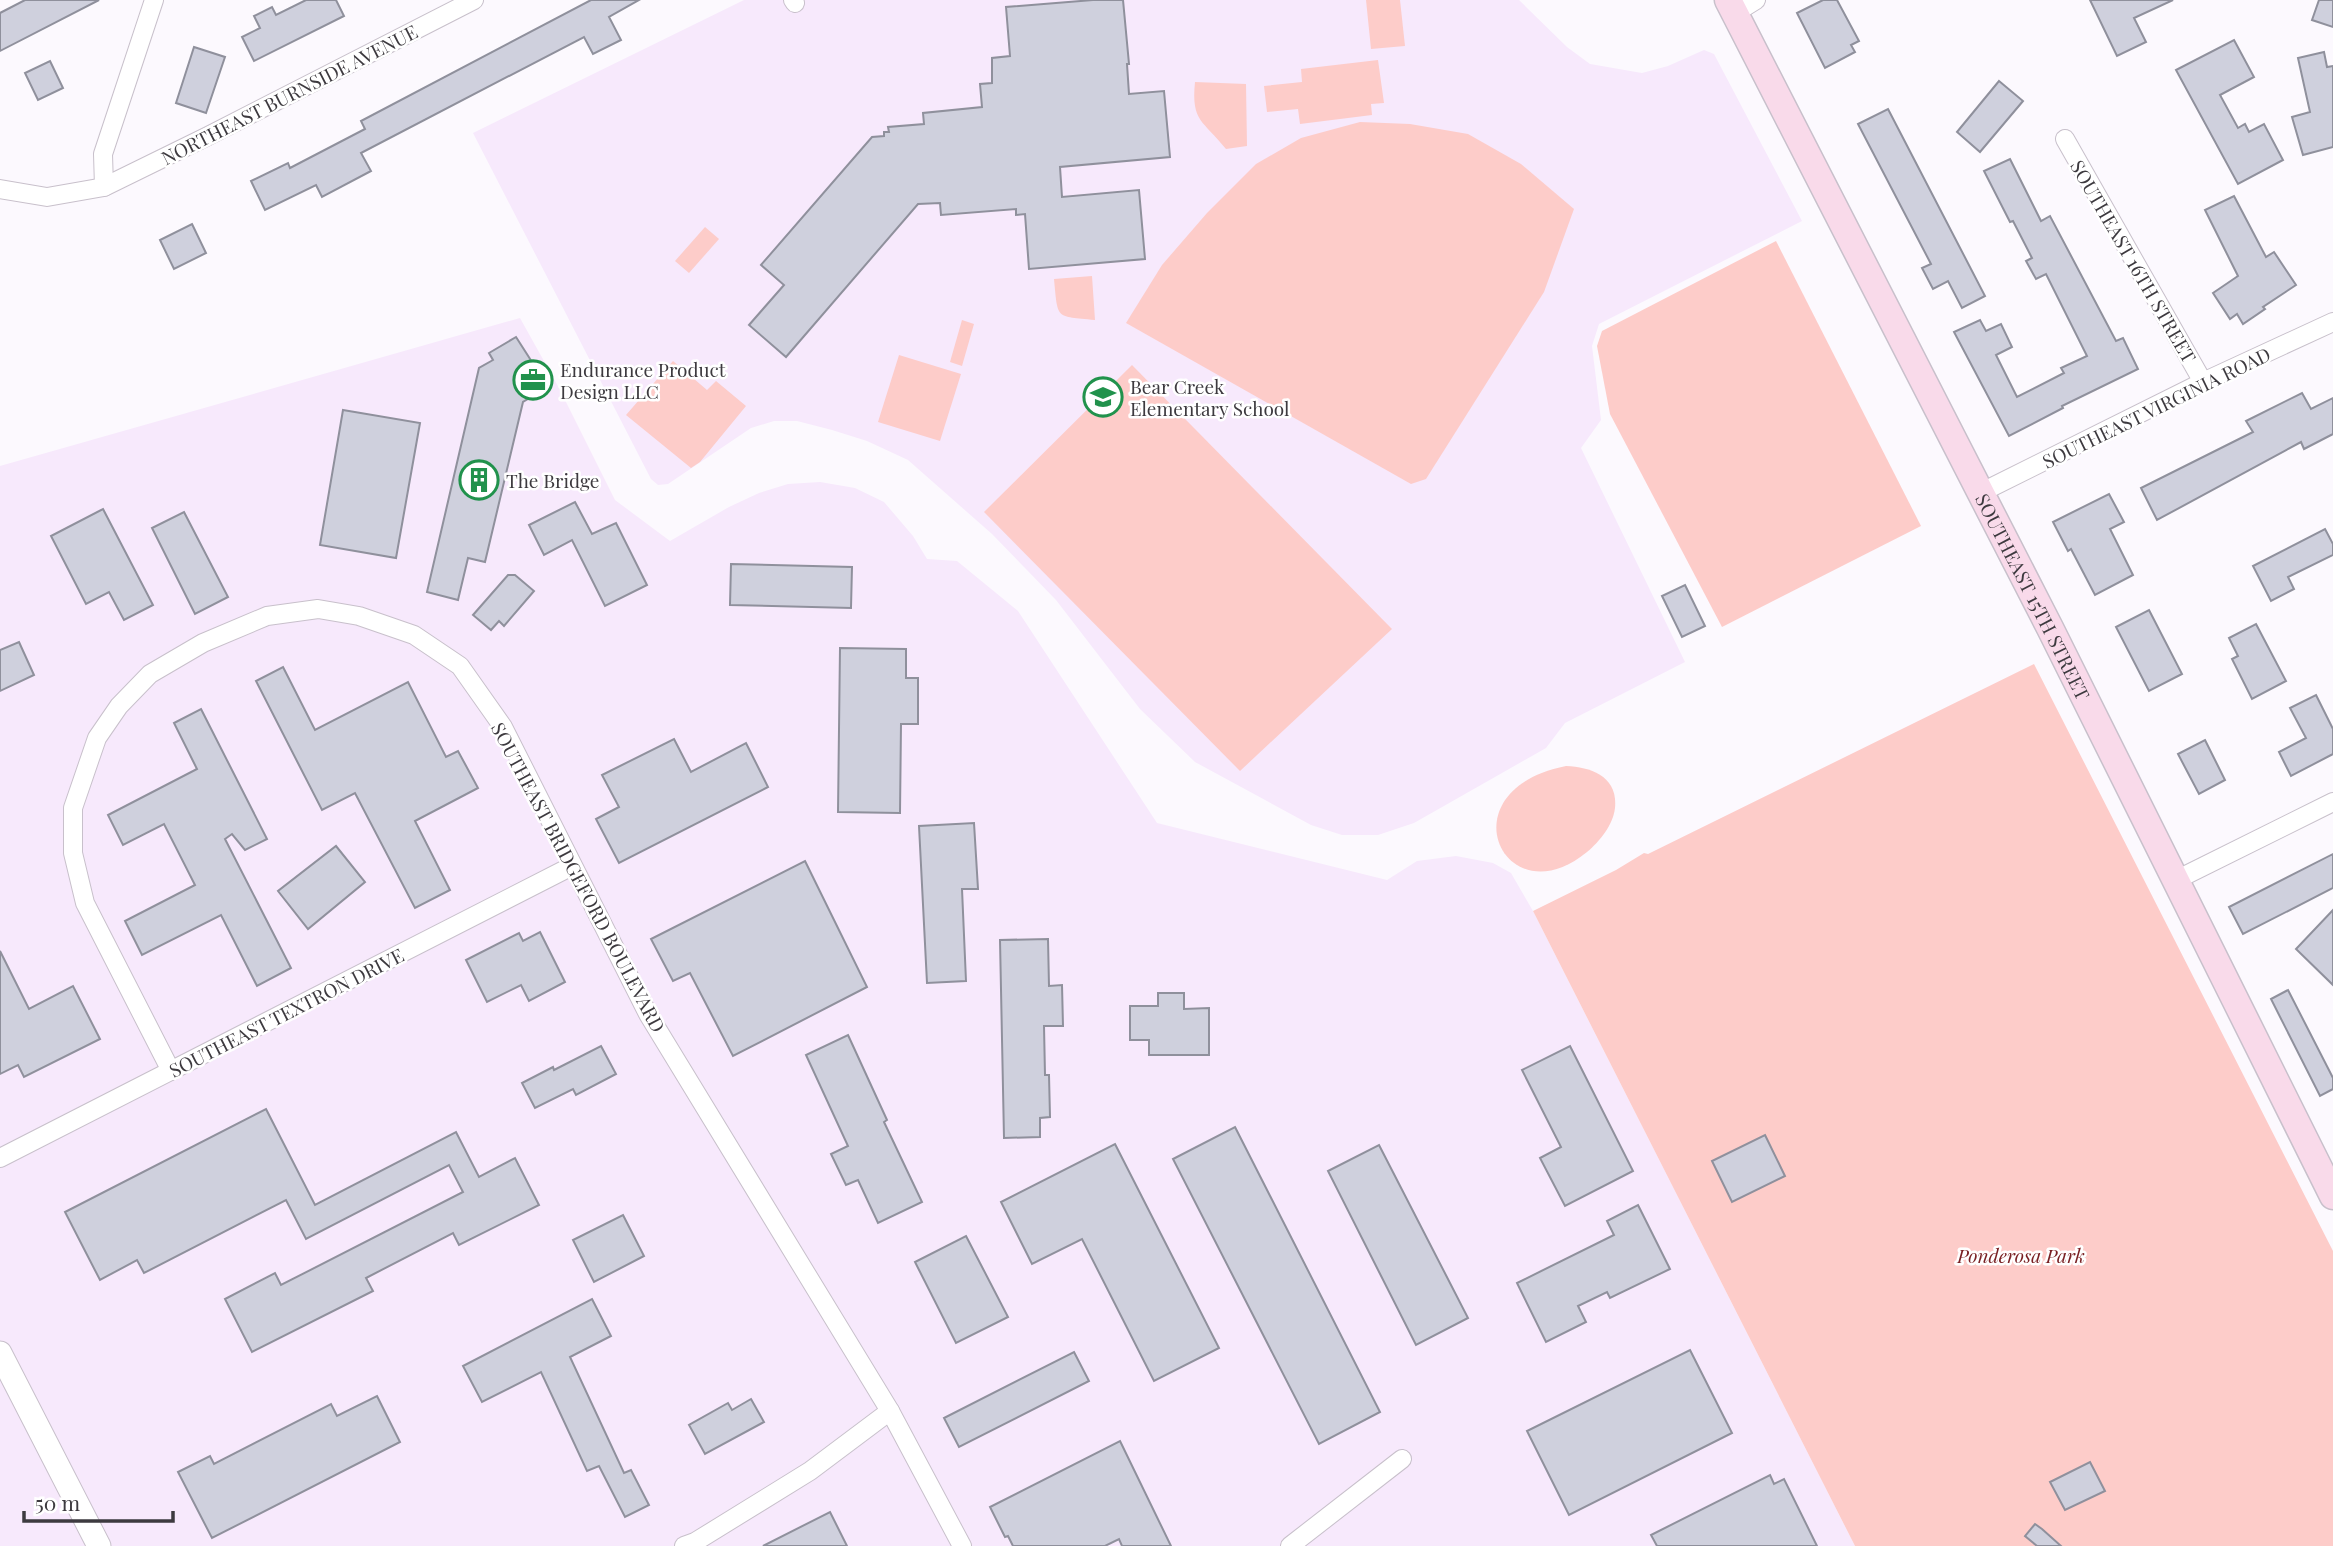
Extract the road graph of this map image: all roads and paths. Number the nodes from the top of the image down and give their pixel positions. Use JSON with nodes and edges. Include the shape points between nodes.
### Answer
{"nodes":[{"id":1,"x":154,"y":0,"type":"edge"},
{"id":2,"x":474,"y":0,"type":"edge"},
{"id":3,"x":1740,"y":4,"type":"edge"},
{"id":4,"x":2065,"y":139,"type":"dead end"},
{"id":5,"x":104,"y":187,"type":"junction"},
{"id":6,"x":0,"y":189,"type":"edge"},
{"id":7,"x":2333,"y":321,"type":"edge"},
{"id":8,"x":2203,"y":382,"type":"junction"},
{"id":9,"x":1980,"y":493,"type":"junction"},
{"id":10,"x":2333,"y":802,"type":"edge"},
{"id":11,"x":572,"y":866,"type":"junction"},
{"id":12,"x":2176,"y":880,"type":"junction"},
{"id":13,"x":171,"y":1071,"type":"junction"},
{"id":14,"x":0,"y":1158,"type":"edge"},
{"id":15,"x":2330,"y":1184,"type":"edge"},
{"id":16,"x":0,"y":1353,"type":"edge"},
{"id":17,"x":890,"y":1411,"type":"junction"},
{"id":18,"x":1402,"y":1459,"type":"dead end"},
{"id":19,"x":99,"y":1546,"type":"edge"},
{"id":20,"x":684,"y":1546,"type":"edge"},
{"id":21,"x":962,"y":1546,"type":"edge"},
{"id":22,"x":1290,"y":1546,"type":"edge"}],
"edges":[{"from":1,"to":5,"type":"street","via":[[103,154]]},
{"from":2,"to":5,"type":"street","name":"NORTHEAST BURNSIDE AVENUE"},
{"from":3,"to":9,"type":"main road","name":"SOUTHEAST 15TH STREET"},
{"from":4,"to":8,"type":"street","name":"SOUTHEAST 16TH STREET"},
{"from":5,"to":6,"type":"street","name":"NORTHEAST BURNSIDE AVENUE","via":[[47,197]]},
{"from":7,"to":8,"type":"street","name":"SOUTHEAST VIRGINIA ROAD"},
{"from":8,"to":9,"type":"street","name":"SOUTHEAST VIRGINIA ROAD"},
{"from":9,"to":12,"type":"main road","name":"SOUTHEAST 15TH STREET"},
{"from":10,"to":12,"type":"street"},
{"from":11,"to":13,"type":"street","name":"SOUTHEAST TEXTRON DRIVE"},
{"from":11,"to":13,"type":"street","name":"SOUTHEAST BRIDGEFORD BOULEVARD","via":[[503,727],[460,666],[414,635],[359,615],[318,609],[267,616],[203,643],[150,674],[119,706],[97,738],[73,808],[73,853],[85,903]]},
{"from":11,"to":17,"type":"street","name":"SOUTHEAST BRIDGEFORD BOULEVARD","via":[[648,1014]]},
{"from":12,"to":15,"type":"main road","name":"SOUTHEAST 15TH STREET"},
{"from":13,"to":14,"type":"street","name":"SOUTHEAST TEXTRON DRIVE"},
{"from":16,"to":19,"type":"street"},
{"from":17,"to":20,"type":"street","via":[[810,1471]]},
{"from":17,"to":21,"type":"street","name":"SOUTHEAST BRIDGEFORD BOULEVARD"},
{"from":18,"to":22,"type":"street"}]}
